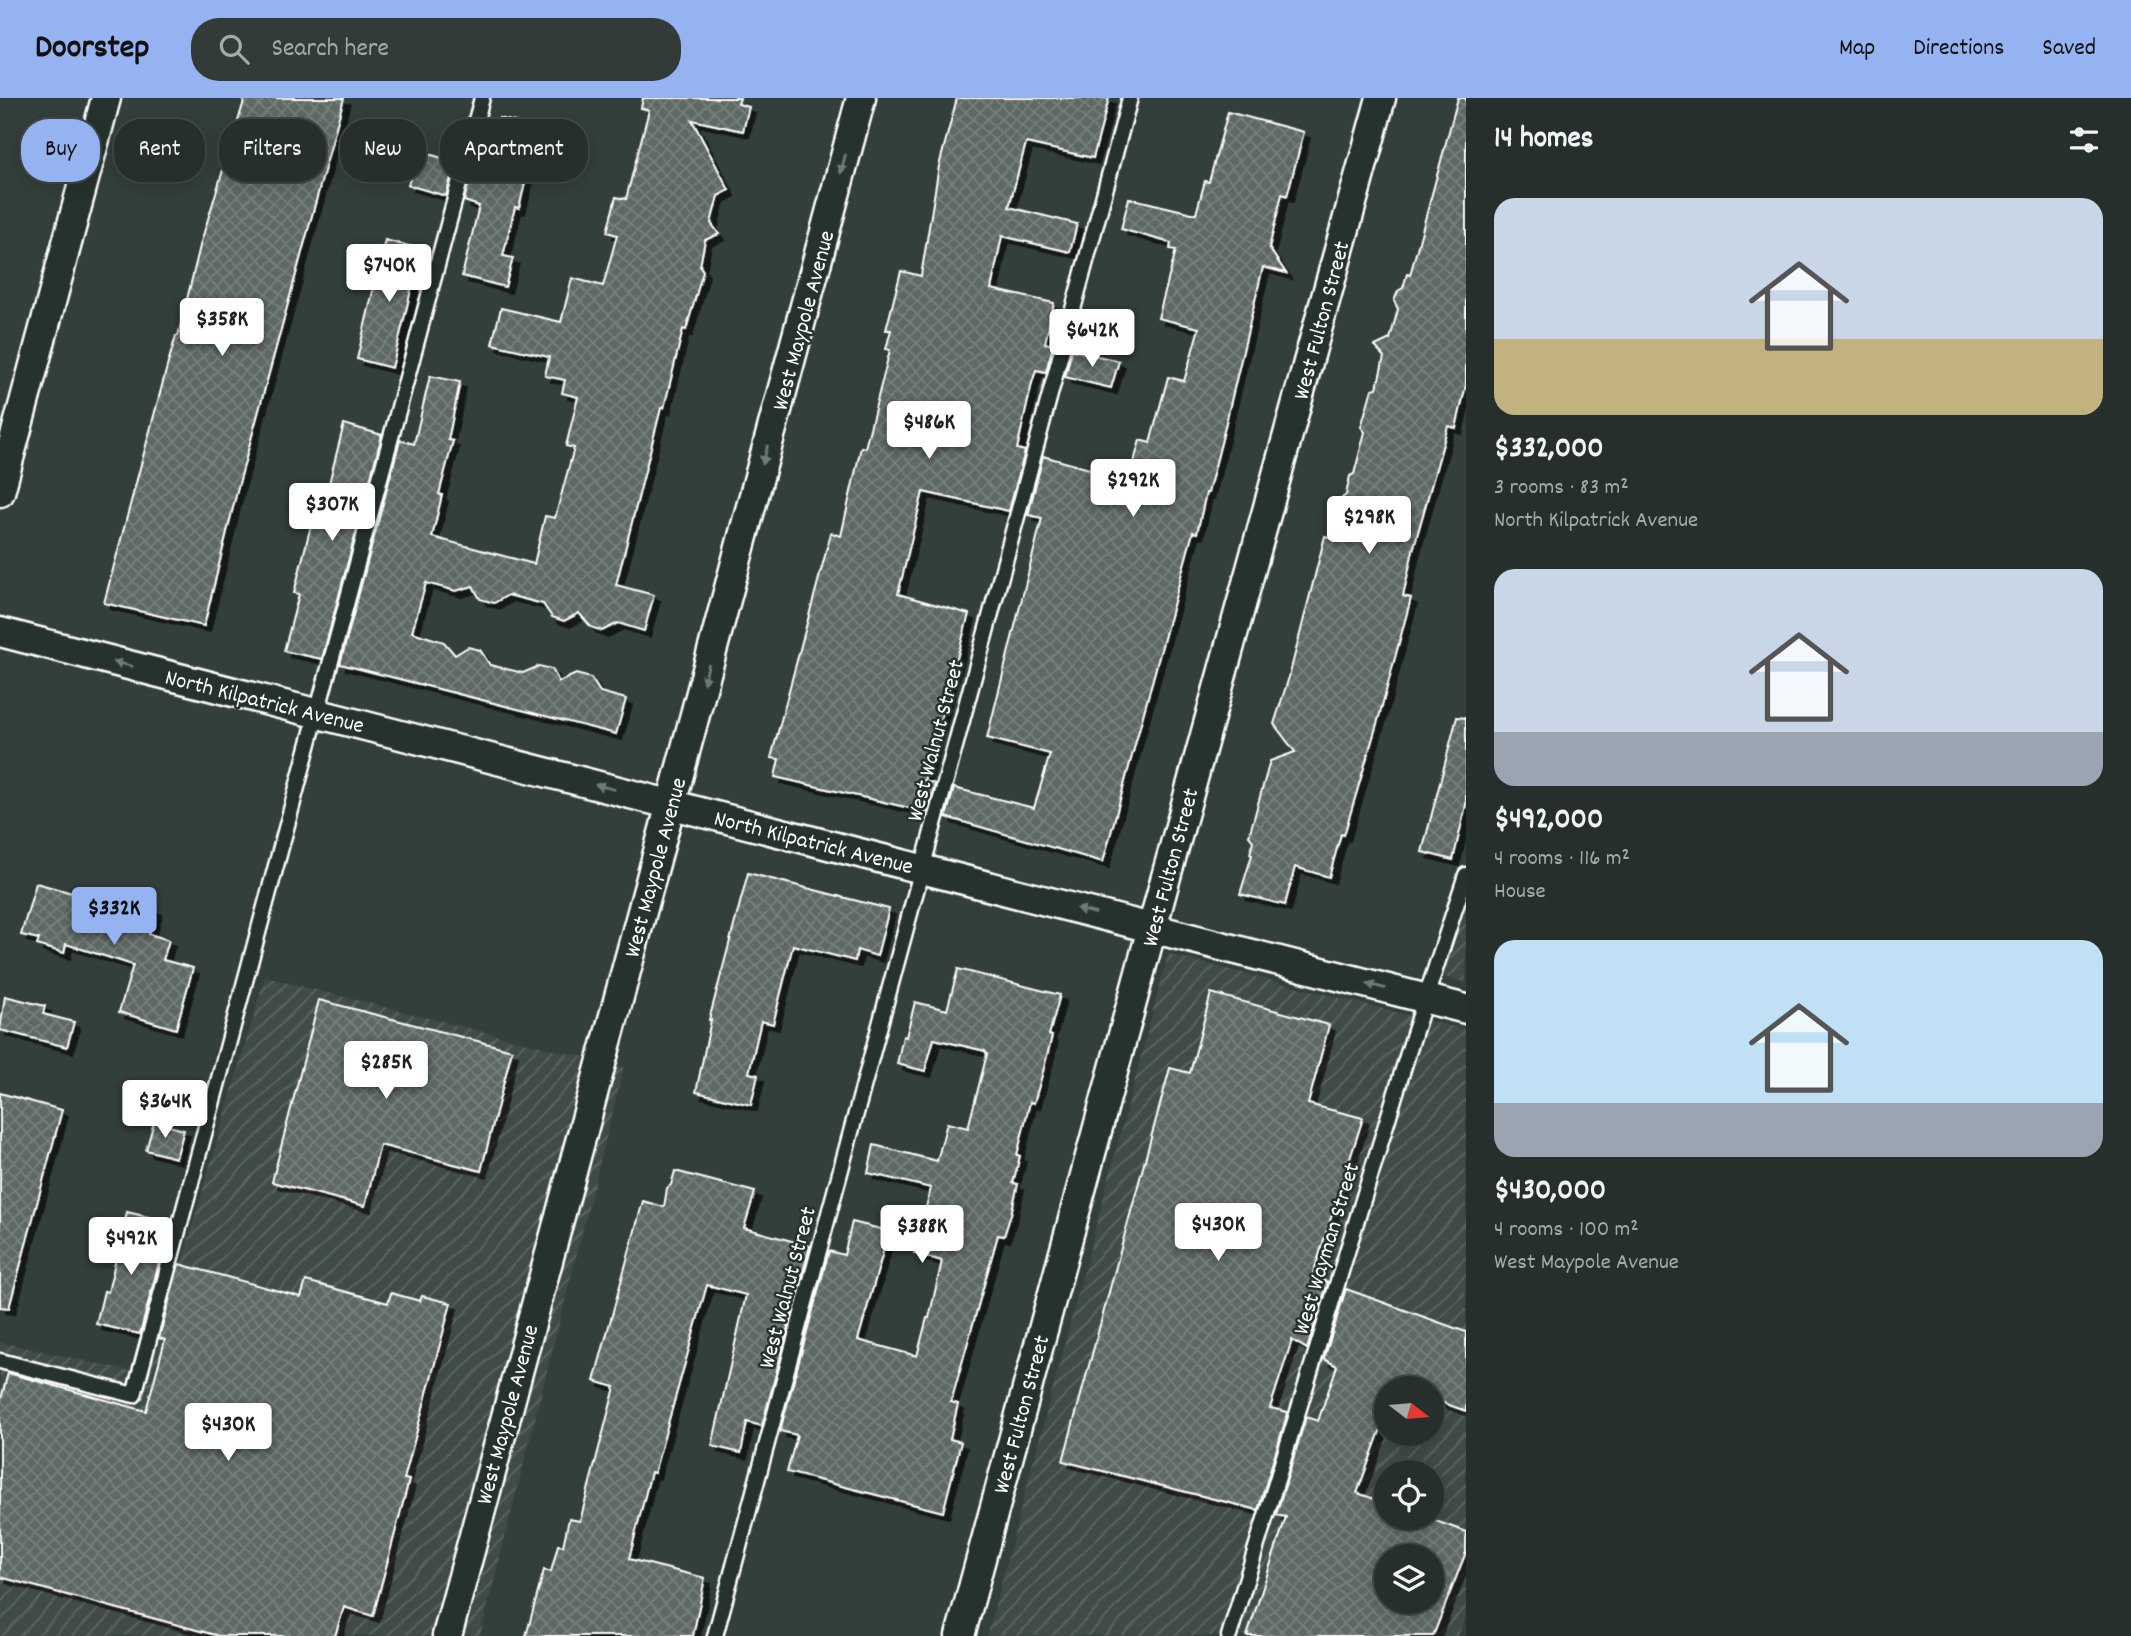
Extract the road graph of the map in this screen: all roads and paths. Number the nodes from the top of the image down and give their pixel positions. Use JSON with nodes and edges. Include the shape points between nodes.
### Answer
{"nodes":[{"id":1,"x":106,"y":98,"type":"edge"},
{"id":2,"x":482,"y":98,"type":"edge"},
{"id":3,"x":861,"y":98,"type":"edge"},
{"id":4,"x":1130,"y":98,"type":"edge"},
{"id":5,"x":1381,"y":98,"type":"edge"},
{"id":6,"x":0,"y":492,"type":"edge"},
{"id":7,"x":0,"y":632,"type":"edge"},
{"id":8,"x":317,"y":713,"type":"junction"},
{"id":9,"x":671,"y":804,"type":"junction"},
{"id":10,"x":923,"y":869,"type":"junction"},
{"id":11,"x":1466,"y":875,"type":"edge"},
{"id":12,"x":1152,"y":928,"type":"junction"},
{"id":13,"x":1425,"y":999,"type":"junction"},
{"id":14,"x":1466,"y":1009,"type":"edge"},
{"id":15,"x":0,"y":1361,"type":"edge"},
{"id":16,"x":447,"y":1636,"type":"edge"},
{"id":17,"x":715,"y":1636,"type":"edge"},
{"id":18,"x":960,"y":1636,"type":"edge"},
{"id":19,"x":1229,"y":1636,"type":"edge"}],
"edges":[{"from":1,"to":6,"type":"street"},
{"from":2,"to":8,"type":"lane"},
{"from":3,"to":9,"type":"street","name":"West Maypole Avenue","one_way":true},
{"from":4,"to":10,"type":"lane","name":"West Walnut Street"},
{"from":5,"to":12,"type":"street","name":"West Fulton Street"},
{"from":8,"to":7,"type":"street","name":"North Kilpatrick Avenue","one_way":true},
{"from":9,"to":8,"type":"street","name":"North Kilpatrick Avenue","one_way":true},
{"from":8,"to":15,"type":"lane","via":[[134,1395]]},
{"from":9,"to":10,"type":"street","name":"North Kilpatrick Avenue"},
{"from":9,"to":16,"type":"street","name":"West Maypole Avenue"},
{"from":12,"to":10,"type":"street","name":"North Kilpatrick Avenue","one_way":true},
{"from":10,"to":17,"type":"lane","name":"West Walnut Street"},
{"from":11,"to":13,"type":"lane","name":"West Wayman Street"},
{"from":13,"to":12,"type":"street","name":"North Kilpatrick Avenue","one_way":true},
{"from":12,"to":18,"type":"street","name":"West Fulton Street"},
{"from":13,"to":14,"type":"street","name":"North Kilpatrick Avenue"},
{"from":13,"to":19,"type":"lane","name":"West Wayman Street"}]}
